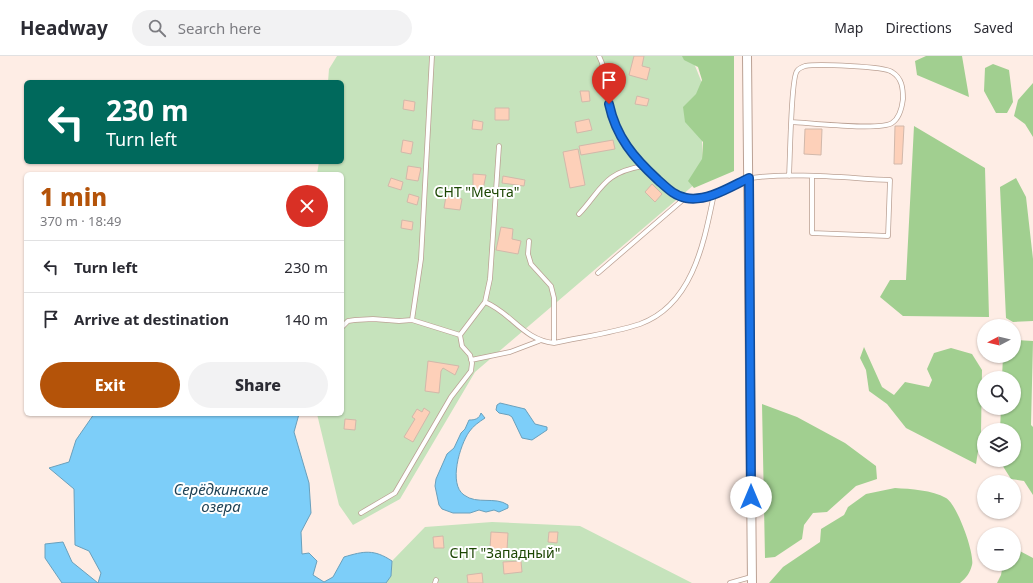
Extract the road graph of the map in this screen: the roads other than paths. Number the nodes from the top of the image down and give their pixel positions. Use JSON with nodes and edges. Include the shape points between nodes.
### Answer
{"nodes":[{"id":1,"x":432,"y":56,"type":"edge"},
{"id":2,"x":599,"y":56,"type":"edge"},
{"id":3,"x":747,"y":56,"type":"edge"},
{"id":4,"x":792,"y":122,"type":"junction"},
{"id":5,"x":499,"y":146,"type":"dead end"},
{"id":6,"x":643,"y":166,"type":"junction"},
{"id":7,"x":789,"y":176,"type":"junction"},
{"id":8,"x":812,"y":177,"type":"junction"},
{"id":9,"x":749,"y":178,"type":"junction"},
{"id":10,"x":714,"y":194,"type":"junction"},
{"id":11,"x":685,"y":198,"type":"junction"},
{"id":12,"x":579,"y":214,"type":"dead end"},
{"id":13,"x":529,"y":241,"type":"dead end"},
{"id":14,"x":598,"y":273,"type":"dead end"},
{"id":15,"x":485,"y":302,"type":"junction"},
{"id":16,"x":412,"y":320,"type":"junction"},
{"id":17,"x":344,"y":325,"type":"edge"},
{"id":18,"x":460,"y":335,"type":"junction"},
{"id":19,"x":539,"y":341,"type":"junction"},
{"id":20,"x":554,"y":343,"type":"junction"},
{"id":21,"x":471,"y":360,"type":"junction"},
{"id":22,"x":361,"y":513,"type":"dead end"},
{"id":23,"x":752,"y":580,"type":"edge"},
{"id":24,"x":730,"y":583,"type":"edge"}],
"edges":[{"from":1,"to":16,"type":"lane","via":[[421,259]]},
{"from":2,"to":6,"type":"lane","via":[[611,114],[617,130]]},
{"from":3,"to":9,"type":"street"},
{"from":4,"to":4,"type":"lane","via":[[868,126],[892,123],[898,117],[902,104],[903,90],[900,79],[892,72],[882,69],[802,67],[795,76]]},
{"from":4,"to":7,"type":"lane"},
{"from":5,"to":15,"type":"lane","via":[[490,279]]},
{"from":6,"to":11,"type":"lane","via":[[674,194]]},
{"from":6,"to":12,"type":"lane","via":[[623,170],[606,180]]},
{"from":7,"to":8,"type":"lane"},
{"from":7,"to":9,"type":"lane"},
{"from":8,"to":8,"type":"lane","via":[[812,233],[888,236],[890,180]]},
{"from":9,"to":10,"type":"lane"},
{"from":9,"to":23,"type":"street"},
{"from":10,"to":11,"type":"lane","via":[[697,199]]},
{"from":10,"to":20,"type":"lane","via":[[699,256],[690,278],[670,304],[656,316],[640,324]]},
{"from":11,"to":14,"type":"lane"},
{"from":13,"to":20,"type":"lane","via":[[528,254],[531,264],[551,286],[554,298]]},
{"from":15,"to":18,"type":"lane"},
{"from":15,"to":19,"type":"lane","via":[[497,307]]},
{"from":16,"to":17,"type":"lane","via":[[355,320]]},
{"from":16,"to":18,"type":"lane"},
{"from":18,"to":21,"type":"lane","via":[[462,346]]},
{"from":19,"to":20,"type":"lane"},
{"from":19,"to":21,"type":"lane","via":[[510,352]]},
{"from":21,"to":22,"type":"lane","via":[[471,371],[451,397],[401,485],[388,498]]},
{"from":23,"to":24,"type":"lane"}]}
